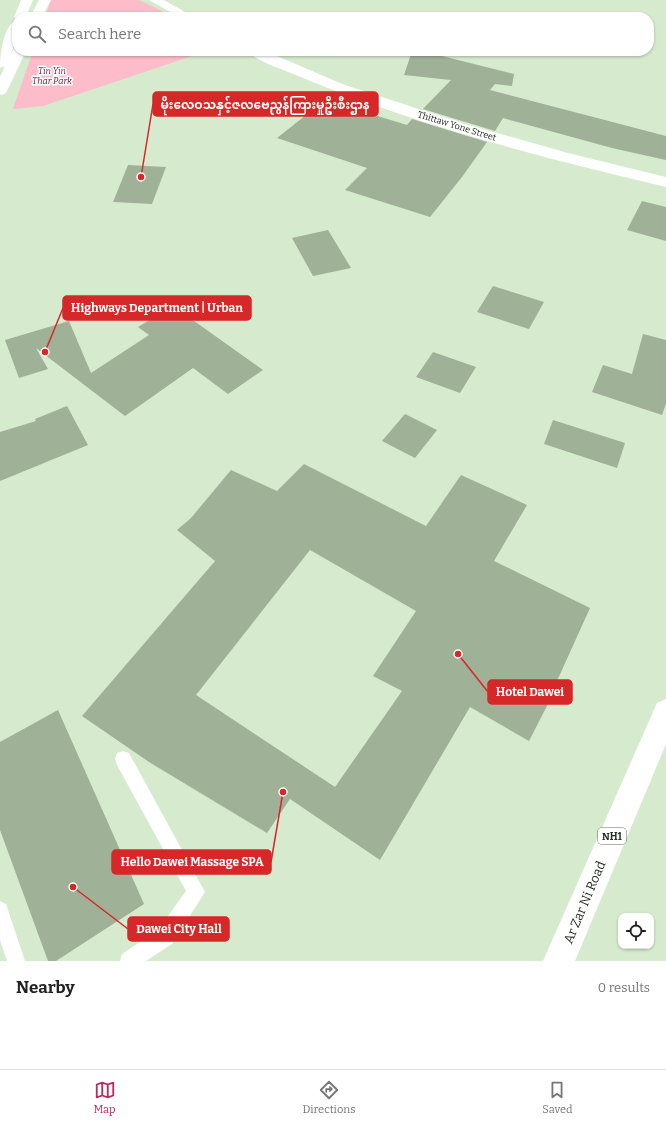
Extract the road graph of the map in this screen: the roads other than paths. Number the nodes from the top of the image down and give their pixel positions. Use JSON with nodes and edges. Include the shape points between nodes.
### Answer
{"nodes":[{"id":1,"x":27,"y":0,"type":"edge"},
{"id":2,"x":45,"y":0,"type":"edge"},
{"id":3,"x":154,"y":0,"type":"edge"},
{"id":4,"x":22,"y":12,"type":"edge"},
{"id":5,"x":39,"y":12,"type":"edge"},
{"id":6,"x":178,"y":12,"type":"edge"},
{"id":7,"x":10,"y":51,"type":"edge"},
{"id":8,"x":266,"y":56,"type":"edge"},
{"id":9,"x":0,"y":64,"type":"edge"},
{"id":10,"x":0,"y":92,"type":"edge"},
{"id":11,"x":666,"y":182,"type":"edge"},
{"id":12,"x":666,"y":712,"type":"edge"},
{"id":13,"x":123,"y":759,"type":"dead end"},
{"id":14,"x":0,"y":910,"type":"edge"},
{"id":15,"x":16,"y":961,"type":"edge"},
{"id":16,"x":129,"y":961,"type":"edge"},
{"id":17,"x":559,"y":961,"type":"edge"}],
"edges":[{"from":1,"to":4,"type":"main road"},
{"from":2,"to":5,"type":"main road"},
{"from":3,"to":6,"type":"main road"},
{"from":7,"to":9,"type":"main road"},
{"from":7,"to":10,"type":"main road"},
{"from":8,"to":11,"type":"main road","name":"Thittaw Yone Street","via":[[308,76],[450,125],[572,160]]},
{"from":12,"to":17,"type":"main road","name":"Ar Zar Ni Road","number":"NH1"},
{"from":13,"to":16,"type":"lane","via":[[196,892],[165,937]]},
{"from":14,"to":15,"type":"lane"}]}
